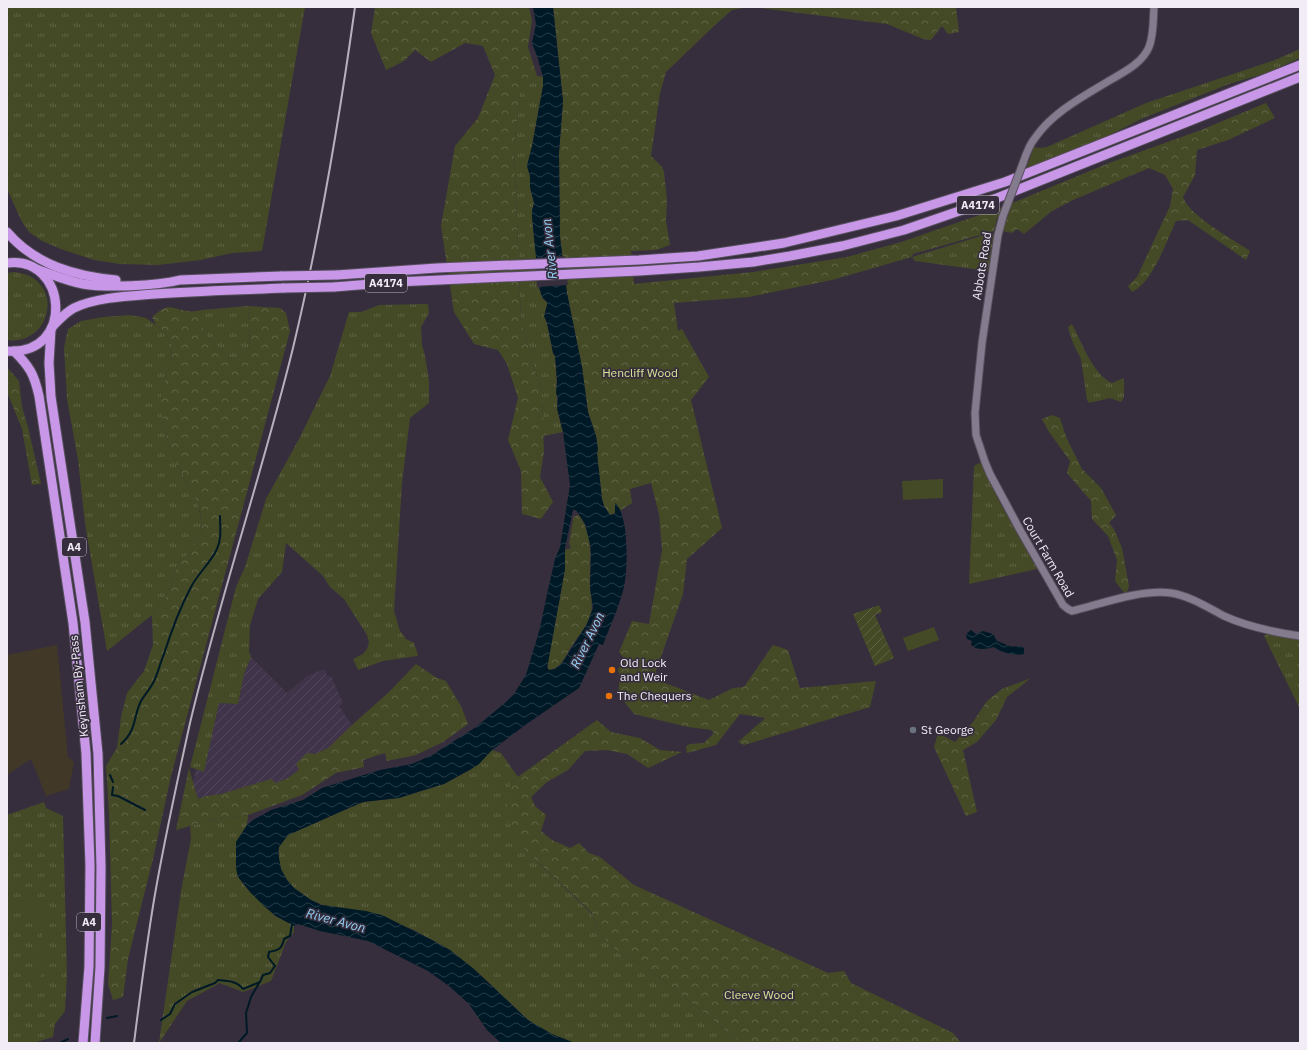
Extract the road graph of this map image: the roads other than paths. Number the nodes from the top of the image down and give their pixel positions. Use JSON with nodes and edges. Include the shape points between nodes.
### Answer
{"nodes":[{"id":1,"x":1154,"y":7,"type":"edge"},
{"id":2,"x":1300,"y":65,"type":"edge"},
{"id":3,"x":1300,"y":77,"type":"edge"},
{"id":4,"x":7,"y":232,"type":"edge"},
{"id":5,"x":7,"y":255,"type":"edge"},
{"id":6,"x":7,"y":263,"type":"edge"},
{"id":7,"x":20,"y":263,"type":"junction"},
{"id":8,"x":36,"y":269,"type":"junction"},
{"id":9,"x":172,"y":282,"type":"junction"},
{"id":10,"x":52,"y":328,"type":"junction"},
{"id":11,"x":11,"y":351,"type":"edge"},
{"id":12,"x":975,"y":424,"type":"joint"},
{"id":13,"x":1300,"y":636,"type":"edge"},
{"id":14,"x":83,"y":1043,"type":"edge"},
{"id":15,"x":95,"y":1043,"type":"edge"}],
"edges":[{"from":1,"to":12,"type":"street","name":"Abbots Road","bridge":true,"via":[[1152,36],[1149,47],[1142,57],[1133,66],[1057,115],[1030,145],[999,231],[983,335]]},
{"from":2,"to":9,"type":"highway","number":"A4174","bridge":true,"via":[[1005,182],[896,216],[807,238],[698,256]]},
{"from":3,"to":10,"type":"highway","number":"A4174","bridge":true,"via":[[997,198],[904,230],[842,246],[790,256],[699,267],[138,295],[86,304],[67,312]]},
{"from":4,"to":9,"type":"highway","via":[[28,253],[55,267],[121,281]]},
{"from":5,"to":7,"type":"highway"},
{"from":6,"to":7,"type":"highway"},
{"from":7,"to":8,"type":"highway"},
{"from":8,"to":9,"type":"highway","number":"A4174","via":[[94,285]]},
{"from":8,"to":10,"type":"highway","name":"Keynsham By-Pass","via":[[54,291],[56,308]]},
{"from":10,"to":11,"type":"highway","via":[[42,341],[34,346]]},
{"from":10,"to":15,"type":"highway","name":"Keynsham By-Pass","number":"A4","via":[[49,363],[51,398],[85,622],[98,754],[102,867]]},
{"from":11,"to":14,"type":"highway","name":"Keynsham By-Pass","number":"A4","via":[[27,364],[36,385],[73,623],[86,753],[90,865],[89,967]]},
{"from":12,"to":13,"type":"street","name":"Court Farm Road","via":[[980,449],[990,474],[1062,605],[1068,609],[1072,611],[1137,595],[1179,594],[1250,627]]}]}
